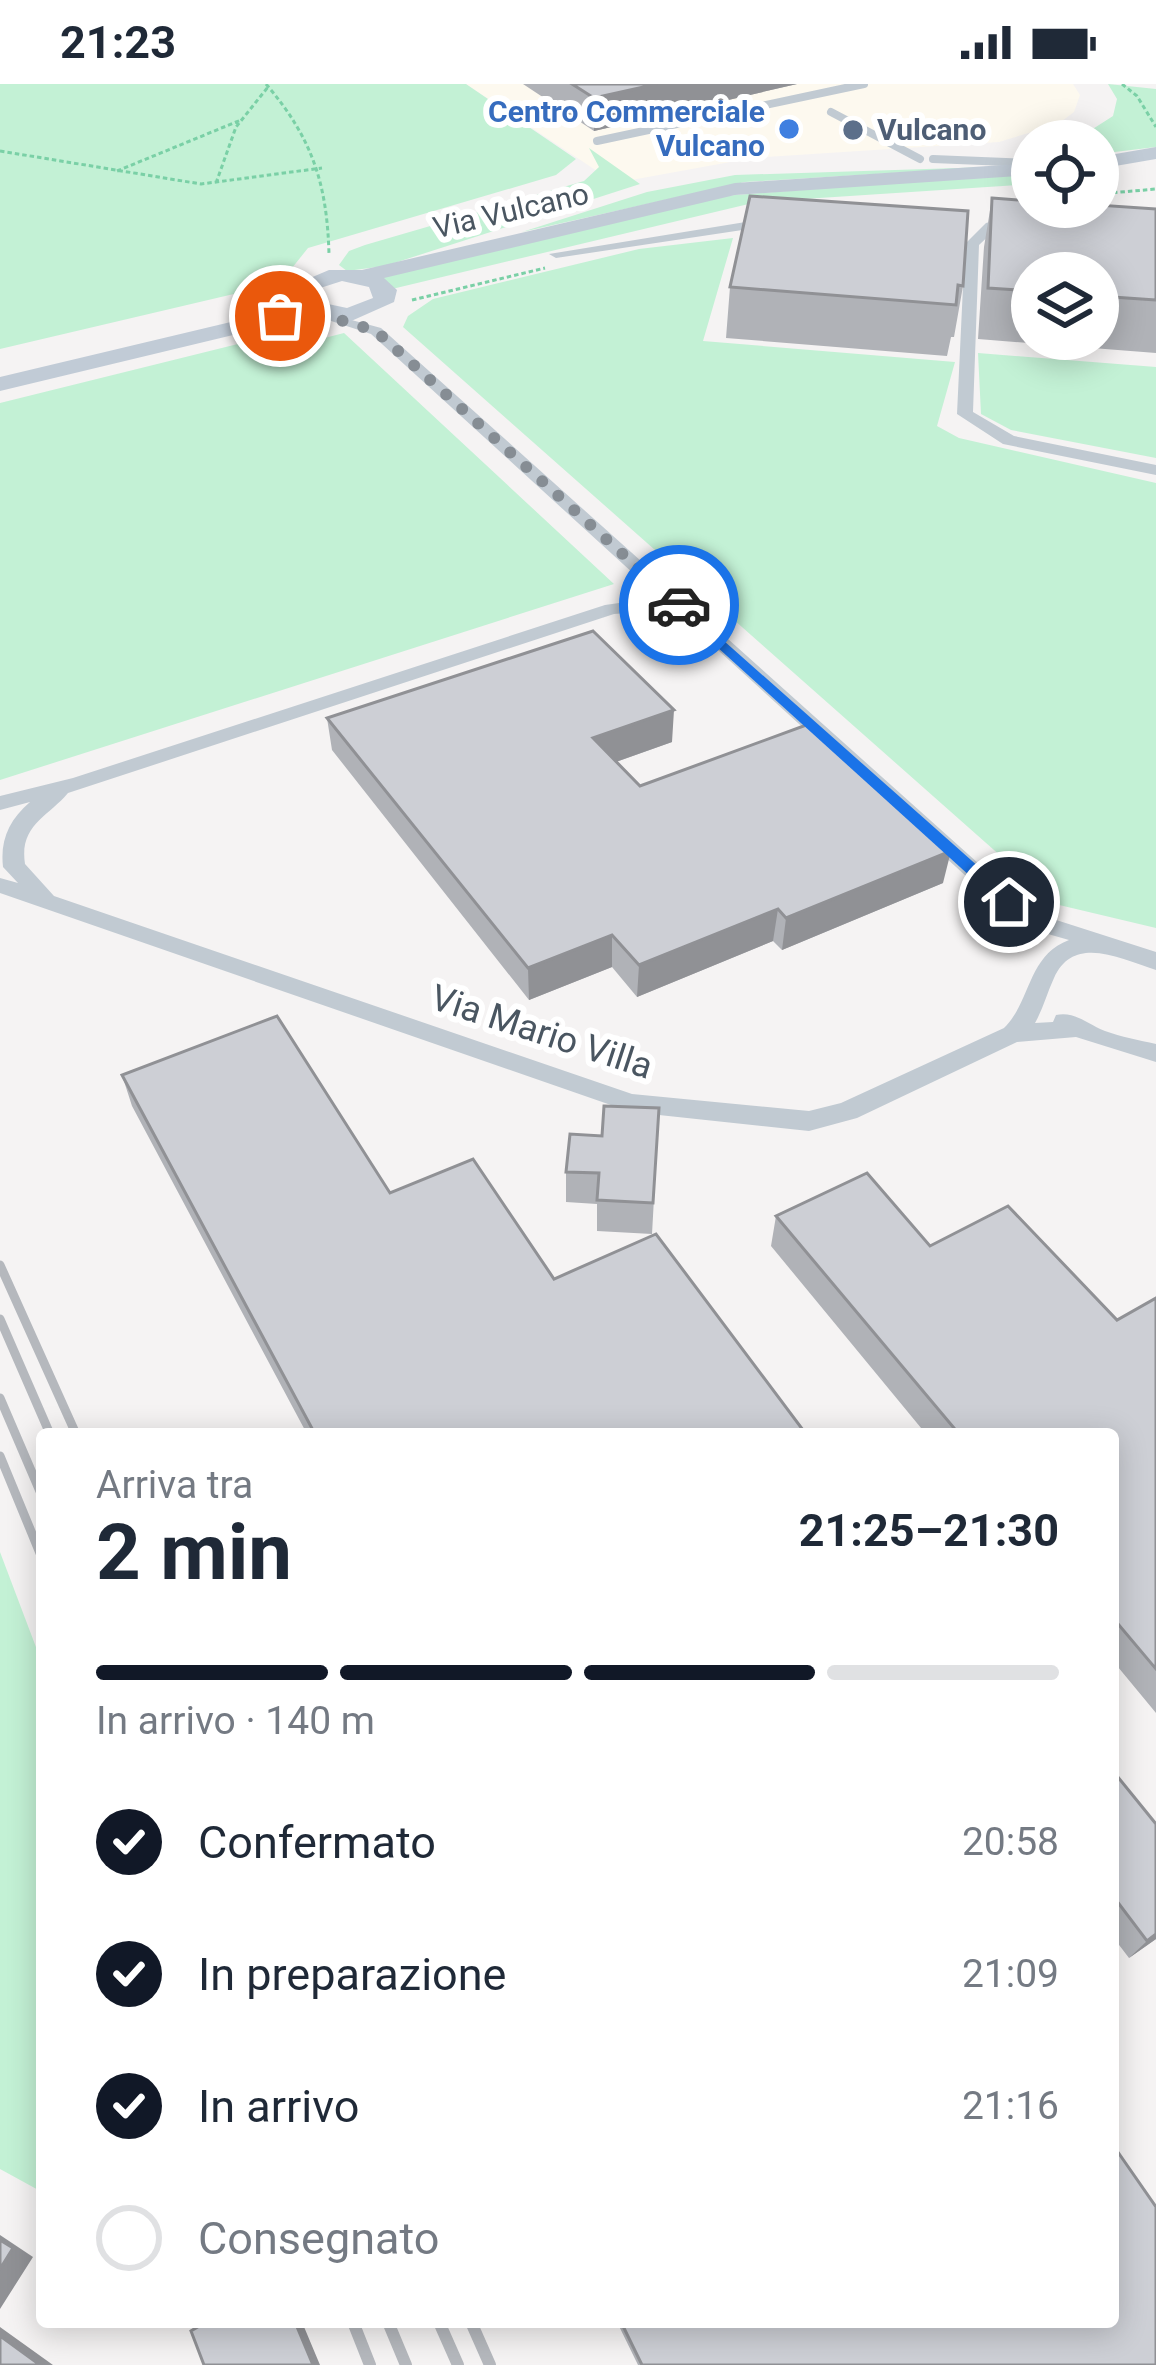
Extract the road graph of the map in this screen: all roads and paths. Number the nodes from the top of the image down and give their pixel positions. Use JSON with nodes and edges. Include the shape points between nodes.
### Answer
{"nodes":[{"id":1,"x":864,"y":84,"type":"edge"},
{"id":2,"x":1122,"y":84,"type":"edge"},
{"id":3,"x":267,"y":86,"type":"edge"},
{"id":4,"x":831,"y":112,"type":"dead end"},
{"id":5,"x":242,"y":120,"type":"junction"},
{"id":6,"x":1156,"y":127,"type":"edge"},
{"id":7,"x":597,"y":142,"type":"dead end"},
{"id":8,"x":0,"y":151,"type":"edge"},
{"id":9,"x":1156,"y":153,"type":"edge"},
{"id":10,"x":933,"y":158,"type":"dead end"},
{"id":11,"x":920,"y":160,"type":"dead end"},
{"id":12,"x":1119,"y":160,"type":"edge"},
{"id":13,"x":1011,"y":164,"type":"edge"},
{"id":14,"x":322,"y":168,"type":"junction"},
{"id":15,"x":1011,"y":168,"type":"edge"},
{"id":16,"x":116,"y":171,"type":"junction"},
{"id":17,"x":216,"y":183,"type":"junction"},
{"id":18,"x":1119,"y":188,"type":"edge"},
{"id":19,"x":1156,"y":189,"type":"edge"},
{"id":20,"x":1011,"y":190,"type":"edge"},
{"id":21,"x":792,"y":220,"type":"edge"},
{"id":22,"x":1011,"y":225,"type":"edge"},
{"id":23,"x":973,"y":235,"type":"junction"},
{"id":24,"x":950,"y":242,"type":"edge"},
{"id":25,"x":329,"y":254,"type":"dead end"},
{"id":26,"x":551,"y":261,"type":"junction"},
{"id":27,"x":361,"y":277,"type":"junction"},
{"id":28,"x":380,"y":304,"type":"junction"},
{"id":29,"x":310,"y":308,"type":"junction"},
{"id":30,"x":376,"y":331,"type":"junction"},
{"id":31,"x":0,"y":368,"type":"edge"},
{"id":32,"x":0,"y":384,"type":"edge"},
{"id":33,"x":1156,"y":470,"type":"edge"},
{"id":34,"x":634,"y":565,"type":"junction"},
{"id":35,"x":612,"y":609,"type":"junction"},
{"id":36,"x":691,"y":616,"type":"junction"},
{"id":37,"x":80,"y":783,"type":"junction"},
{"id":38,"x":0,"y":802,"type":"edge"},
{"id":39,"x":0,"y":885,"type":"edge"},
{"id":40,"x":52,"y":899,"type":"junction"},
{"id":41,"x":1009,"y":902,"type":"junction"},
{"id":42,"x":1112,"y":946,"type":"junction"},
{"id":43,"x":1156,"y":962,"type":"edge"},
{"id":44,"x":1043,"y":977,"type":"junction"},
{"id":45,"x":1076,"y":1029,"type":"junction"},
{"id":46,"x":1013,"y":1034,"type":"junction"},
{"id":47,"x":1156,"y":1035,"type":"edge"},
{"id":48,"x":1121,"y":1041,"type":"junction"},
{"id":49,"x":1156,"y":1053,"type":"edge"}],
"edges":[{"from":1,"to":7,"type":"lane"},
{"from":2,"to":6,"type":"path"},
{"from":3,"to":5,"type":"path"},
{"from":3,"to":14,"type":"path","via":[[293,109]]},
{"from":4,"to":11,"type":"lane"},
{"from":5,"to":16,"type":"path"},
{"from":5,"to":17,"type":"path"},
{"from":8,"to":16,"type":"path"},
{"from":9,"to":12,"type":"main road"},
{"from":10,"to":13,"type":"lane"},
{"from":14,"to":17,"type":"path"},
{"from":14,"to":25,"type":"path"},
{"from":15,"to":27,"type":"main road","name":"Via Vulcano","via":[[736,189]]},
{"from":16,"to":17,"type":"path"},
{"from":18,"to":19,"type":"path"},
{"from":20,"to":26,"type":"main road","name":"Via Vulcano","via":[[754,207]]},
{"from":21,"to":26,"type":"street","via":[[686,230]]},
{"from":22,"to":23,"type":"street"},
{"from":23,"to":24,"type":"lane"},
{"from":23,"to":33,"type":"street","via":[[965,414],[1009,440]]},
{"from":26,"to":28,"type":"main road","name":"Via Vulcano","via":[[412,289]]},
{"from":26,"to":30,"type":"path","via":[[397,305],[388,314],[396,326]]},
{"from":27,"to":28,"type":"main road","via":[[384,287]]},
{"from":27,"to":29,"type":"main road","name":"Via Vulcano","via":[[300,289]]},
{"from":28,"to":29,"type":"main road","name":"Via Vulcano"},
{"from":28,"to":30,"type":"street"},
{"from":29,"to":30,"type":"street"},
{"from":29,"to":31,"type":"main road"},
{"from":29,"to":32,"type":"main road"},
{"from":30,"to":34,"type":"street"},
{"from":34,"to":35,"type":"street","via":[[634,588]]},
{"from":34,"to":36,"type":"street"},
{"from":35,"to":36,"type":"street","name":"Via Mario Villa"},
{"from":35,"to":37,"type":"street","name":"Via Mario Villa"},
{"from":36,"to":41,"type":"street"},
{"from":37,"to":38,"type":"street","name":"Via Mario Villa"},
{"from":37,"to":40,"type":"street","name":"Via Mario Villa","via":[[32,810],[11,844],[20,878]]},
{"from":39,"to":40,"type":"street","name":"Via Mario Villa"},
{"from":40,"to":46,"type":"street","name":"Via Mario Villa","via":[[631,1102],[788,1121],[829,1118]]},
{"from":41,"to":42,"type":"street","via":[[1042,923]]},
{"from":41,"to":44,"type":"street","via":[[1034,936]]},
{"from":42,"to":43,"type":"street"},
{"from":42,"to":44,"type":"street","via":[[1070,949]]},
{"from":44,"to":45,"type":"street","via":[[1046,1000]]},
{"from":44,"to":46,"type":"street","via":[[1033,1013]]},
{"from":45,"to":46,"type":"street","name":"Via Mario Villa"},
{"from":45,"to":48,"type":"street","name":"Via Mario Villa"},
{"from":47,"to":48,"type":"street"},
{"from":48,"to":49,"type":"street","name":"Via Mario Villa"}]}
